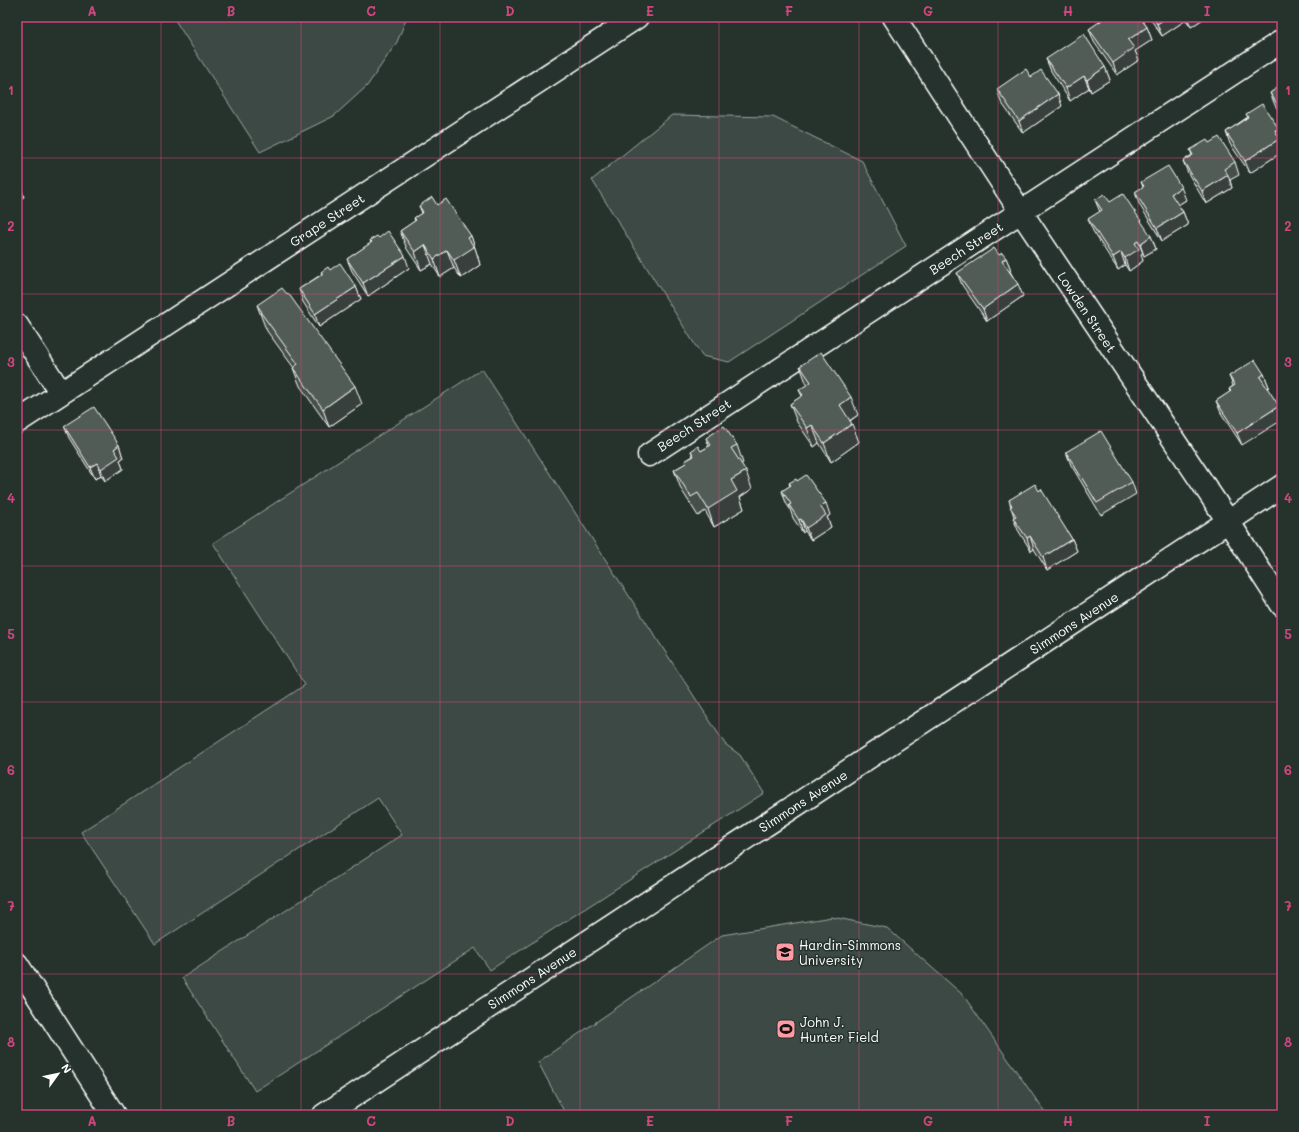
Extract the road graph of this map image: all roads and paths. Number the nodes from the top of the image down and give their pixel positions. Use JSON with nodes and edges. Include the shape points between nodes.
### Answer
{"nodes":[{"id":1,"x":637,"y":17,"type":"edge"},
{"id":2,"x":894,"y":17,"type":"edge"},
{"id":3,"x":1282,"y":41,"type":"edge"},
{"id":4,"x":1021,"y":212,"type":"junction"},
{"id":5,"x":17,"y":325,"type":"edge"},
{"id":6,"x":61,"y":393,"type":"junction"},
{"id":7,"x":17,"y":422,"type":"edge"},
{"id":8,"x":649,"y":455,"type":"dead end"},
{"id":9,"x":1282,"y":486,"type":"edge"},
{"id":10,"x":1228,"y":521,"type":"junction"},
{"id":11,"x":1282,"y":605,"type":"edge"},
{"id":12,"x":17,"y":964,"type":"edge"},
{"id":13,"x":114,"y":1115,"type":"edge"},
{"id":14,"x":324,"y":1115,"type":"edge"}],
"edges":[{"from":1,"to":6,"type":"street","name":"Grape Street"},
{"from":2,"to":4,"type":"street","name":"Lowden Street"},
{"from":3,"to":4,"type":"street","name":"Beech Street"},
{"from":4,"to":8,"type":"street","name":"Beech Street"},
{"from":4,"to":10,"type":"street","name":"Lowden Street"},
{"from":5,"to":6,"type":"street"},
{"from":6,"to":7,"type":"street","name":"Grape Street"},
{"from":9,"to":10,"type":"street","name":"Simmons Avenue"},
{"from":10,"to":11,"type":"street","name":"Lowden Street"},
{"from":10,"to":14,"type":"street","name":"Simmons Avenue"},
{"from":12,"to":13,"type":"street"}]}
